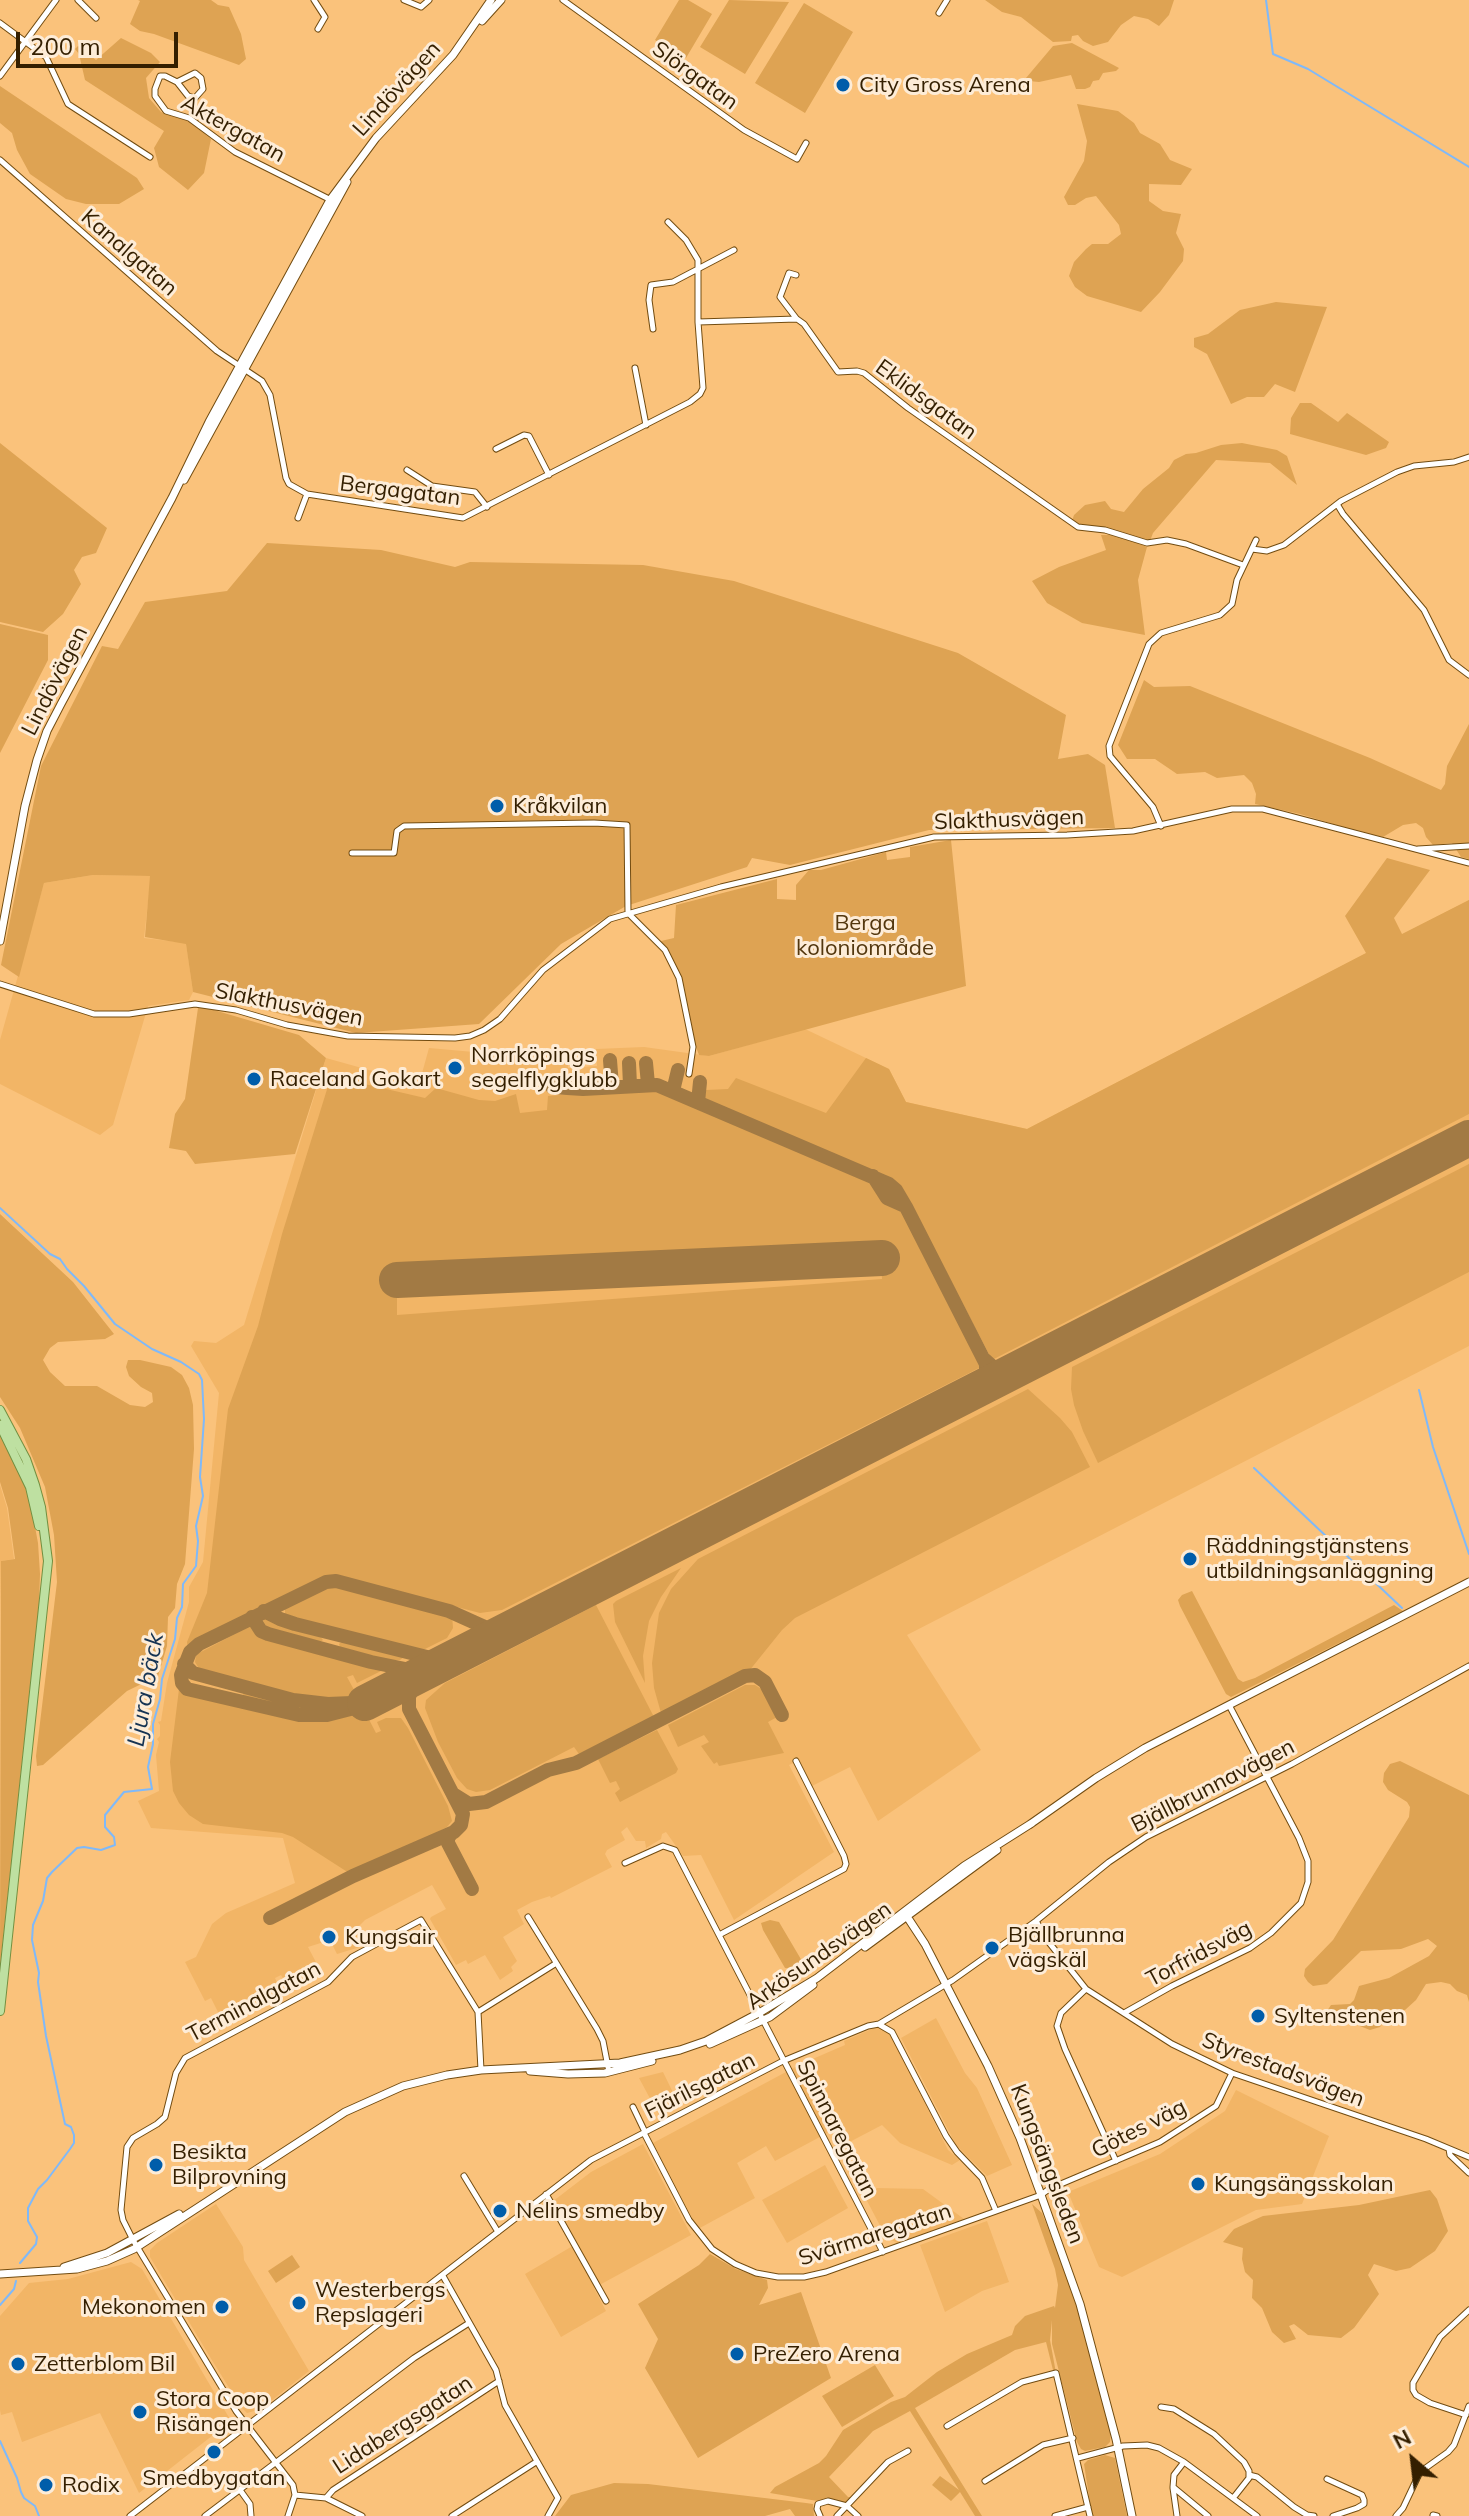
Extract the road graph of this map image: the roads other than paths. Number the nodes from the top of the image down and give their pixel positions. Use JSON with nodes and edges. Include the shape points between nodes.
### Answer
{"nodes":[{"id":1,"x":56,"y":0,"type":"edge"},
{"id":2,"x":78,"y":0,"type":"edge"},
{"id":3,"x":314,"y":0,"type":"edge"},
{"id":4,"x":404,"y":0,"type":"edge"},
{"id":5,"x":429,"y":0,"type":"edge"},
{"id":6,"x":491,"y":0,"type":"edge"},
{"id":7,"x":501,"y":0,"type":"edge"},
{"id":8,"x":563,"y":0,"type":"edge"},
{"id":9,"x":947,"y":0,"type":"edge"},
{"id":10,"x":939,"y":13,"type":"dead end"},
{"id":11,"x":96,"y":18,"type":"dead end"},
{"id":12,"x":0,"y":23,"type":"edge"},
{"id":13,"x":318,"y":29,"type":"dead end"},
{"id":14,"x":25,"y":41,"type":"junction"},
{"id":15,"x":462,"y":43,"type":"junction"},
{"id":16,"x":0,"y":76,"type":"edge"},
{"id":17,"x":177,"y":82,"type":"junction"},
{"id":18,"x":806,"y":143,"type":"dead end"},
{"id":19,"x":150,"y":157,"type":"dead end"},
{"id":20,"x":0,"y":160,"type":"edge"},
{"id":21,"x":333,"y":201,"type":"junction"},
{"id":22,"x":668,"y":222,"type":"dead end"},
{"id":23,"x":734,"y":250,"type":"dead end"},
{"id":24,"x":698,"y":270,"type":"junction"},
{"id":25,"x":796,"y":275,"type":"dead end"},
{"id":26,"x":797,"y":319,"type":"junction"},
{"id":27,"x":698,"y":322,"type":"junction"},
{"id":28,"x":653,"y":329,"type":"dead end"},
{"id":29,"x":635,"y":368,"type":"dead end"},
{"id":30,"x":241,"y":369,"type":"junction"},
{"id":31,"x":646,"y":425,"type":"junction"},
{"id":32,"x":496,"y":449,"type":"dead end"},
{"id":33,"x":1469,"y":457,"type":"edge"},
{"id":34,"x":407,"y":470,"type":"dead end"},
{"id":35,"x":549,"y":475,"type":"junction"},
{"id":36,"x":307,"y":494,"type":"junction"},
{"id":37,"x":1337,"y":504,"type":"junction"},
{"id":38,"x":487,"y":507,"type":"junction"},
{"id":39,"x":298,"y":518,"type":"dead end"},
{"id":40,"x":1256,"y":540,"type":"dead end"},
{"id":41,"x":1252,"y":549,"type":"junction"},
{"id":42,"x":1243,"y":565,"type":"junction"},
{"id":43,"x":1469,"y":675,"type":"edge"},
{"id":44,"x":1161,"y":826,"type":"junction"},
{"id":45,"x":1469,"y":846,"type":"edge"},
{"id":46,"x":1416,"y":850,"type":"junction"},
{"id":47,"x":352,"y":853,"type":"dead end"},
{"id":48,"x":1469,"y":863,"type":"edge"},
{"id":49,"x":628,"y":913,"type":"junction"},
{"id":50,"x":0,"y":941,"type":"edge"},
{"id":51,"x":0,"y":984,"type":"edge"},
{"id":52,"x":689,"y":1074,"type":"dead end"},
{"id":53,"x":1,"y":1418,"type":"edge"},
{"id":54,"x":1469,"y":1582,"type":"edge"},
{"id":55,"x":1469,"y":1666,"type":"edge"},
{"id":56,"x":1228,"y":1704,"type":"junction"},
{"id":57,"x":796,"y":1761,"type":"dead end"},
{"id":58,"x":1267,"y":1777,"type":"junction"},
{"id":59,"x":625,"y":1863,"type":"dead end"},
{"id":60,"x":905,"y":1914,"type":"junction"},
{"id":61,"x":528,"y":1917,"type":"dead end"},
{"id":62,"x":1036,"y":1921,"type":"junction"},
{"id":63,"x":719,"y":1935,"type":"junction"},
{"id":64,"x":556,"y":1964,"type":"junction"},
{"id":65,"x":947,"y":1984,"type":"junction"},
{"id":66,"x":1086,"y":1989,"type":"junction"},
{"id":67,"x":0,"y":2011,"type":"edge"},
{"id":68,"x":478,"y":2012,"type":"junction"},
{"id":69,"x":1124,"y":2013,"type":"junction"},
{"id":70,"x":761,"y":2017,"type":"junction"},
{"id":71,"x":879,"y":2024,"type":"junction"},
{"id":72,"x":783,"y":2061,"type":"junction"},
{"id":73,"x":608,"y":2068,"type":"junction"},
{"id":74,"x":481,"y":2070,"type":"junction"},
{"id":75,"x":1232,"y":2073,"type":"junction"},
{"id":76,"x":633,"y":2107,"type":"dead end"},
{"id":77,"x":644,"y":2132,"type":"junction"},
{"id":78,"x":1449,"y":2149,"type":"junction"},
{"id":79,"x":1469,"y":2157,"type":"edge"},
{"id":80,"x":1116,"y":2161,"type":"junction"},
{"id":81,"x":1469,"y":2173,"type":"edge"},
{"id":82,"x":464,"y":2176,"type":"dead end"},
{"id":83,"x":546,"y":2194,"type":"junction"},
{"id":84,"x":1041,"y":2195,"type":"junction"},
{"id":85,"x":996,"y":2211,"type":"junction"},
{"id":86,"x":498,"y":2232,"type":"junction"},
{"id":87,"x":135,"y":2244,"type":"junction"},
{"id":88,"x":883,"y":2252,"type":"junction"},
{"id":89,"x":0,"y":2272,"type":"edge"},
{"id":90,"x":443,"y":2276,"type":"junction"},
{"id":91,"x":606,"y":2301,"type":"dead end"},
{"id":92,"x":1469,"y":2310,"type":"edge"},
{"id":93,"x":469,"y":2323,"type":"junction"},
{"id":94,"x":499,"y":2381,"type":"junction"},
{"id":95,"x":1469,"y":2406,"type":"edge"},
{"id":96,"x":1161,"y":2407,"type":"dead end"},
{"id":97,"x":1466,"y":2415,"type":"junction"},
{"id":98,"x":947,"y":2426,"type":"dead end"},
{"id":99,"x":248,"y":2427,"type":"junction"},
{"id":100,"x":1073,"y":2438,"type":"junction"},
{"id":101,"x":1118,"y":2447,"type":"junction"},
{"id":102,"x":908,"y":2451,"type":"dead end"},
{"id":103,"x":1078,"y":2458,"type":"junction"},
{"id":104,"x":536,"y":2462,"type":"junction"},
{"id":105,"x":1184,"y":2462,"type":"junction"},
{"id":106,"x":276,"y":2463,"type":"junction"},
{"id":107,"x":1249,"y":2475,"type":"junction"},
{"id":108,"x":1327,"y":2479,"type":"dead end"},
{"id":109,"x":985,"y":2481,"type":"dead end"},
{"id":110,"x":1173,"y":2487,"type":"junction"},
{"id":111,"x":240,"y":2490,"type":"junction"},
{"id":112,"x":295,"y":2495,"type":"junction"},
{"id":113,"x":1234,"y":2497,"type":"junction"},
{"id":114,"x":326,"y":2498,"type":"junction"},
{"id":115,"x":847,"y":2506,"type":"junction"},
{"id":116,"x":1088,"y":2507,"type":"junction"},
{"id":117,"x":130,"y":2516,"type":"edge"},
{"id":118,"x":205,"y":2516,"type":"edge"},
{"id":119,"x":251,"y":2516,"type":"edge"},
{"id":120,"x":288,"y":2516,"type":"edge"},
{"id":121,"x":362,"y":2516,"type":"edge"},
{"id":122,"x":452,"y":2516,"type":"edge"},
{"id":123,"x":548,"y":2516,"type":"edge"},
{"id":124,"x":820,"y":2516,"type":"edge"},
{"id":125,"x":837,"y":2516,"type":"edge"},
{"id":126,"x":858,"y":2516,"type":"edge"},
{"id":127,"x":1055,"y":2516,"type":"edge"},
{"id":128,"x":1090,"y":2516,"type":"edge"},
{"id":129,"x":1132,"y":2516,"type":"edge"},
{"id":130,"x":1177,"y":2516,"type":"edge"},
{"id":131,"x":1208,"y":2516,"type":"edge"},
{"id":132,"x":1257,"y":2516,"type":"edge"},
{"id":133,"x":1314,"y":2516,"type":"edge"},
{"id":134,"x":1333,"y":2516,"type":"edge"},
{"id":135,"x":1396,"y":2516,"type":"edge"}],
"edges":[{"from":1,"to":14,"type":"street"},
{"from":2,"to":11,"type":"street"},
{"from":3,"to":13,"type":"street","via":[[325,17]]},
{"from":4,"to":5,"type":"street","via":[[421,7]]},
{"from":6,"to":15,"type":"main road","name":"Lindövägen"},
{"from":7,"to":15,"type":"main road","name":"Lindövägen"},
{"from":8,"to":18,"type":"street","name":"Slörgatan","via":[[744,130],[797,159]]},
{"from":9,"to":10,"type":"street"},
{"from":12,"to":14,"type":"street"},
{"from":14,"to":16,"type":"street"},
{"from":14,"to":19,"type":"street","via":[[46,57],[68,104]]},
{"from":15,"to":21,"type":"main road","name":"Lindövägen","via":[[360,158]]},
{"from":17,"to":17,"type":"street","name":"Aktergatan","via":[[195,98],[203,89],[195,73]]},
{"from":17,"to":21,"type":"street","name":"Aktergatan","via":[[160,76],[157,82],[155,96],[166,111],[189,118],[235,152]]},
{"from":20,"to":30,"type":"street","name":"Kanalgatan"},
{"from":21,"to":30,"type":"main road","name":"Lindövägen"},
{"from":22,"to":24,"type":"street","via":[[693,249]]},
{"from":23,"to":24,"type":"street"},
{"from":24,"to":27,"type":"street"},
{"from":24,"to":28,"type":"street","via":[[651,285]]},
{"from":25,"to":26,"type":"street","via":[[789,273],[780,297]]},
{"from":26,"to":27,"type":"street"},
{"from":26,"to":42,"type":"street","name":"Eklidsgatan","via":[[838,372],[864,373],[1078,527],[1147,543],[1186,544]]},
{"from":27,"to":31,"type":"street","name":"Bergagatan","via":[[700,394]]},
{"from":29,"to":31,"type":"street"},
{"from":30,"to":36,"type":"street","name":"Bergagatan","via":[[267,388],[286,478]]},
{"from":30,"to":50,"type":"main road","name":"Lindövägen","via":[[47,731],[25,806]]},
{"from":31,"to":35,"type":"street","name":"Bergagatan"},
{"from":32,"to":35,"type":"street","via":[[529,436]]},
{"from":33,"to":37,"type":"street","via":[[1402,470]]},
{"from":34,"to":38,"type":"street","name":"Bergagatan","via":[[432,486],[475,492]]},
{"from":35,"to":38,"type":"street","name":"Bergagatan"},
{"from":36,"to":38,"type":"street","name":"Bergagatan","via":[[447,517],[463,518]]},
{"from":36,"to":39,"type":"street","name":"Bergagatan"},
{"from":37,"to":41,"type":"street","via":[[1284,545]]},
{"from":37,"to":43,"type":"street","via":[[1424,610],[1453,664]]},
{"from":40,"to":41,"type":"street"},
{"from":41,"to":42,"type":"street"},
{"from":42,"to":44,"type":"street","via":[[1232,604],[1220,615],[1161,633],[1149,644],[1109,746],[1110,756],[1153,807]]},
{"from":44,"to":46,"type":"street","name":"Slakthusvägen","via":[[1232,809],[1263,809]]},
{"from":44,"to":49,"type":"street","name":"Slakthusvägen","via":[[1067,835],[934,837]]},
{"from":45,"to":46,"type":"street"},
{"from":46,"to":48,"type":"street","name":"Slakthusvägen"},
{"from":47,"to":49,"type":"street","via":[[394,853],[397,831],[404,826],[627,825]]},
{"from":49,"to":51,"type":"street","name":"Slakthusvägen","via":[[595,929],[543,970],[500,1019],[455,1038],[348,1036],[195,1004],[94,1014]]},
{"from":49,"to":52,"type":"street","via":[[665,950],[679,978],[693,1047]]},
{"from":53,"to":67,"type":"main road","via":[[26,1459],[41,1507],[48,1561]]},
{"from":54,"to":56,"type":"main road","name":"Arkösundsvägen"},
{"from":55,"to":58,"type":"street","name":"Bjällbrunnavägen"},
{"from":56,"to":58,"type":"street","name":"Torfridsväg"},
{"from":56,"to":60,"type":"main road","name":"Arkösundsvägen","via":[[1111,1768]]},
{"from":57,"to":63,"type":"street","via":[[844,1856],[844,1869]]},
{"from":58,"to":62,"type":"street","name":"Bjällbrunnavägen","via":[[1131,1846]]},
{"from":58,"to":69,"type":"street","name":"Torfridsväg","via":[[1308,1861],[1301,1903],[1250,1948]]},
{"from":59,"to":63,"type":"street","via":[[663,1846],[675,1850]]},
{"from":60,"to":65,"type":"main road","name":"Kungsängsleden"},
{"from":60,"to":70,"type":"main road","name":"Arkösundsvägen"},
{"from":61,"to":64,"type":"street"},
{"from":62,"to":65,"type":"street","name":"Bjällbrunnavägen"},
{"from":62,"to":66,"type":"street","name":"Styrestadsvägen"},
{"from":63,"to":70,"type":"street"},
{"from":64,"to":68,"type":"street"},
{"from":64,"to":73,"type":"street","via":[[597,2029]]},
{"from":65,"to":71,"type":"street","name":"Fjärilsgatan"},
{"from":65,"to":84,"type":"main road","name":"Kungsängsleden","via":[[1001,2094]]},
{"from":66,"to":69,"type":"street","name":"Styrestadsvägen"},
{"from":66,"to":80,"type":"street","via":[[1061,2013],[1057,2026]]},
{"from":68,"to":74,"type":"street","name":"Terminalgatan"},
{"from":68,"to":87,"type":"street","name":"Terminalgatan","via":[[421,1920],[352,1957],[328,1982],[191,2053],[179,2065],[165,2117],[133,2138],[125,2151],[121,2215]]},
{"from":69,"to":75,"type":"street","name":"Styrestadsvägen"},
{"from":70,"to":72,"type":"street","name":"Spinnaregatan"},
{"from":70,"to":73,"type":"main road","name":"Arkösundsvägen","via":[[698,2048]]},
{"from":71,"to":72,"type":"street","name":"Fjärilsgatan"},
{"from":71,"to":85,"type":"street","via":[[892,2032],[946,2136],[982,2178]]},
{"from":72,"to":77,"type":"street","name":"Fjärilsgatan"},
{"from":72,"to":88,"type":"street","name":"Spinnaregatan"},
{"from":73,"to":74,"type":"main road","name":"Arkösundsvägen","via":[[568,2074]]},
{"from":74,"to":87,"type":"main road","name":"Arkösundsvägen","via":[[417,2082],[376,2097]]},
{"from":75,"to":78,"type":"street","name":"Styrestadsvägen"},
{"from":75,"to":80,"type":"street","name":"Götes väg","via":[[1220,2101],[1208,2111],[1160,2142]]},
{"from":76,"to":77,"type":"street","name":"Svärmaregatan"},
{"from":77,"to":83,"type":"street","name":"Fjärilsgatan","via":[[591,2160]]},
{"from":77,"to":88,"type":"street","name":"Svärmaregatan","via":[[699,2234],[735,2264],[767,2275],[804,2277]]},
{"from":78,"to":79,"type":"street","name":"Styrestadsvägen"},
{"from":78,"to":81,"type":"street"},
{"from":80,"to":84,"type":"street","name":"Götes väg"},
{"from":82,"to":86,"type":"street"},
{"from":83,"to":86,"type":"street","name":"Fjärilsgatan"},
{"from":83,"to":91,"type":"street"},
{"from":84,"to":85,"type":"street","name":"Svärmaregatan"},
{"from":84,"to":101,"type":"main road","name":"Kungsängsleden","via":[[1080,2304]]},
{"from":85,"to":88,"type":"street","name":"Svärmaregatan"},
{"from":86,"to":90,"type":"street","name":"Fjärilsgatan"},
{"from":87,"to":89,"type":"main road","name":"Arkösundsvägen","via":[[43,2271]]},
{"from":87,"to":99,"type":"street"},
{"from":90,"to":93,"type":"street"},
{"from":90,"to":99,"type":"street","name":"Fjärilsgatan"},
{"from":92,"to":97,"type":"street","via":[[1440,2337],[1413,2383],[1416,2395]]},
{"from":93,"to":94,"type":"street"},
{"from":93,"to":106,"type":"street"},
{"from":94,"to":104,"type":"street","via":[[505,2405]]},
{"from":94,"to":114,"type":"street","name":"Lidabergsgatan"},
{"from":95,"to":97,"type":"street"},
{"from":96,"to":107,"type":"street","via":[[1174,2409],[1214,2434],[1244,2462]]},
{"from":97,"to":135,"type":"street","via":[[1454,2445],[1420,2472]]},
{"from":98,"to":100,"type":"street","via":[[1022,2382],[1056,2373]]},
{"from":99,"to":106,"type":"street"},
{"from":99,"to":117,"type":"street","name":"Fjärilsgatan"},
{"from":100,"to":103,"type":"street"},
{"from":100,"to":109,"type":"street","via":[[1043,2445]]},
{"from":101,"to":103,"type":"street"},
{"from":101,"to":105,"type":"street","via":[[1147,2445]]},
{"from":101,"to":129,"type":"main road","name":"Kungsängsleden"},
{"from":102,"to":115,"type":"street","via":[[888,2462]]},
{"from":103,"to":116,"type":"street"},
{"from":104,"to":122,"type":"street"},
{"from":104,"to":123,"type":"street","via":[[558,2498]]},
{"from":105,"to":110,"type":"street"},
{"from":105,"to":113,"type":"street"},
{"from":106,"to":111,"type":"street"},
{"from":106,"to":112,"type":"street"},
{"from":107,"to":113,"type":"street"},
{"from":107,"to":133,"type":"street"},
{"from":108,"to":134,"type":"street","via":[[1364,2500]]},
{"from":110,"to":130,"type":"street"},
{"from":110,"to":131,"type":"street"},
{"from":111,"to":118,"type":"street"},
{"from":111,"to":119,"type":"street"},
{"from":112,"to":114,"type":"street"},
{"from":112,"to":120,"type":"street"},
{"from":113,"to":132,"type":"street"},
{"from":114,"to":121,"type":"street"},
{"from":115,"to":124,"type":"street","via":[[822,2502]]},
{"from":115,"to":125,"type":"street"},
{"from":115,"to":126,"type":"street"},
{"from":116,"to":127,"type":"street"},
{"from":116,"to":128,"type":"street"}]}
